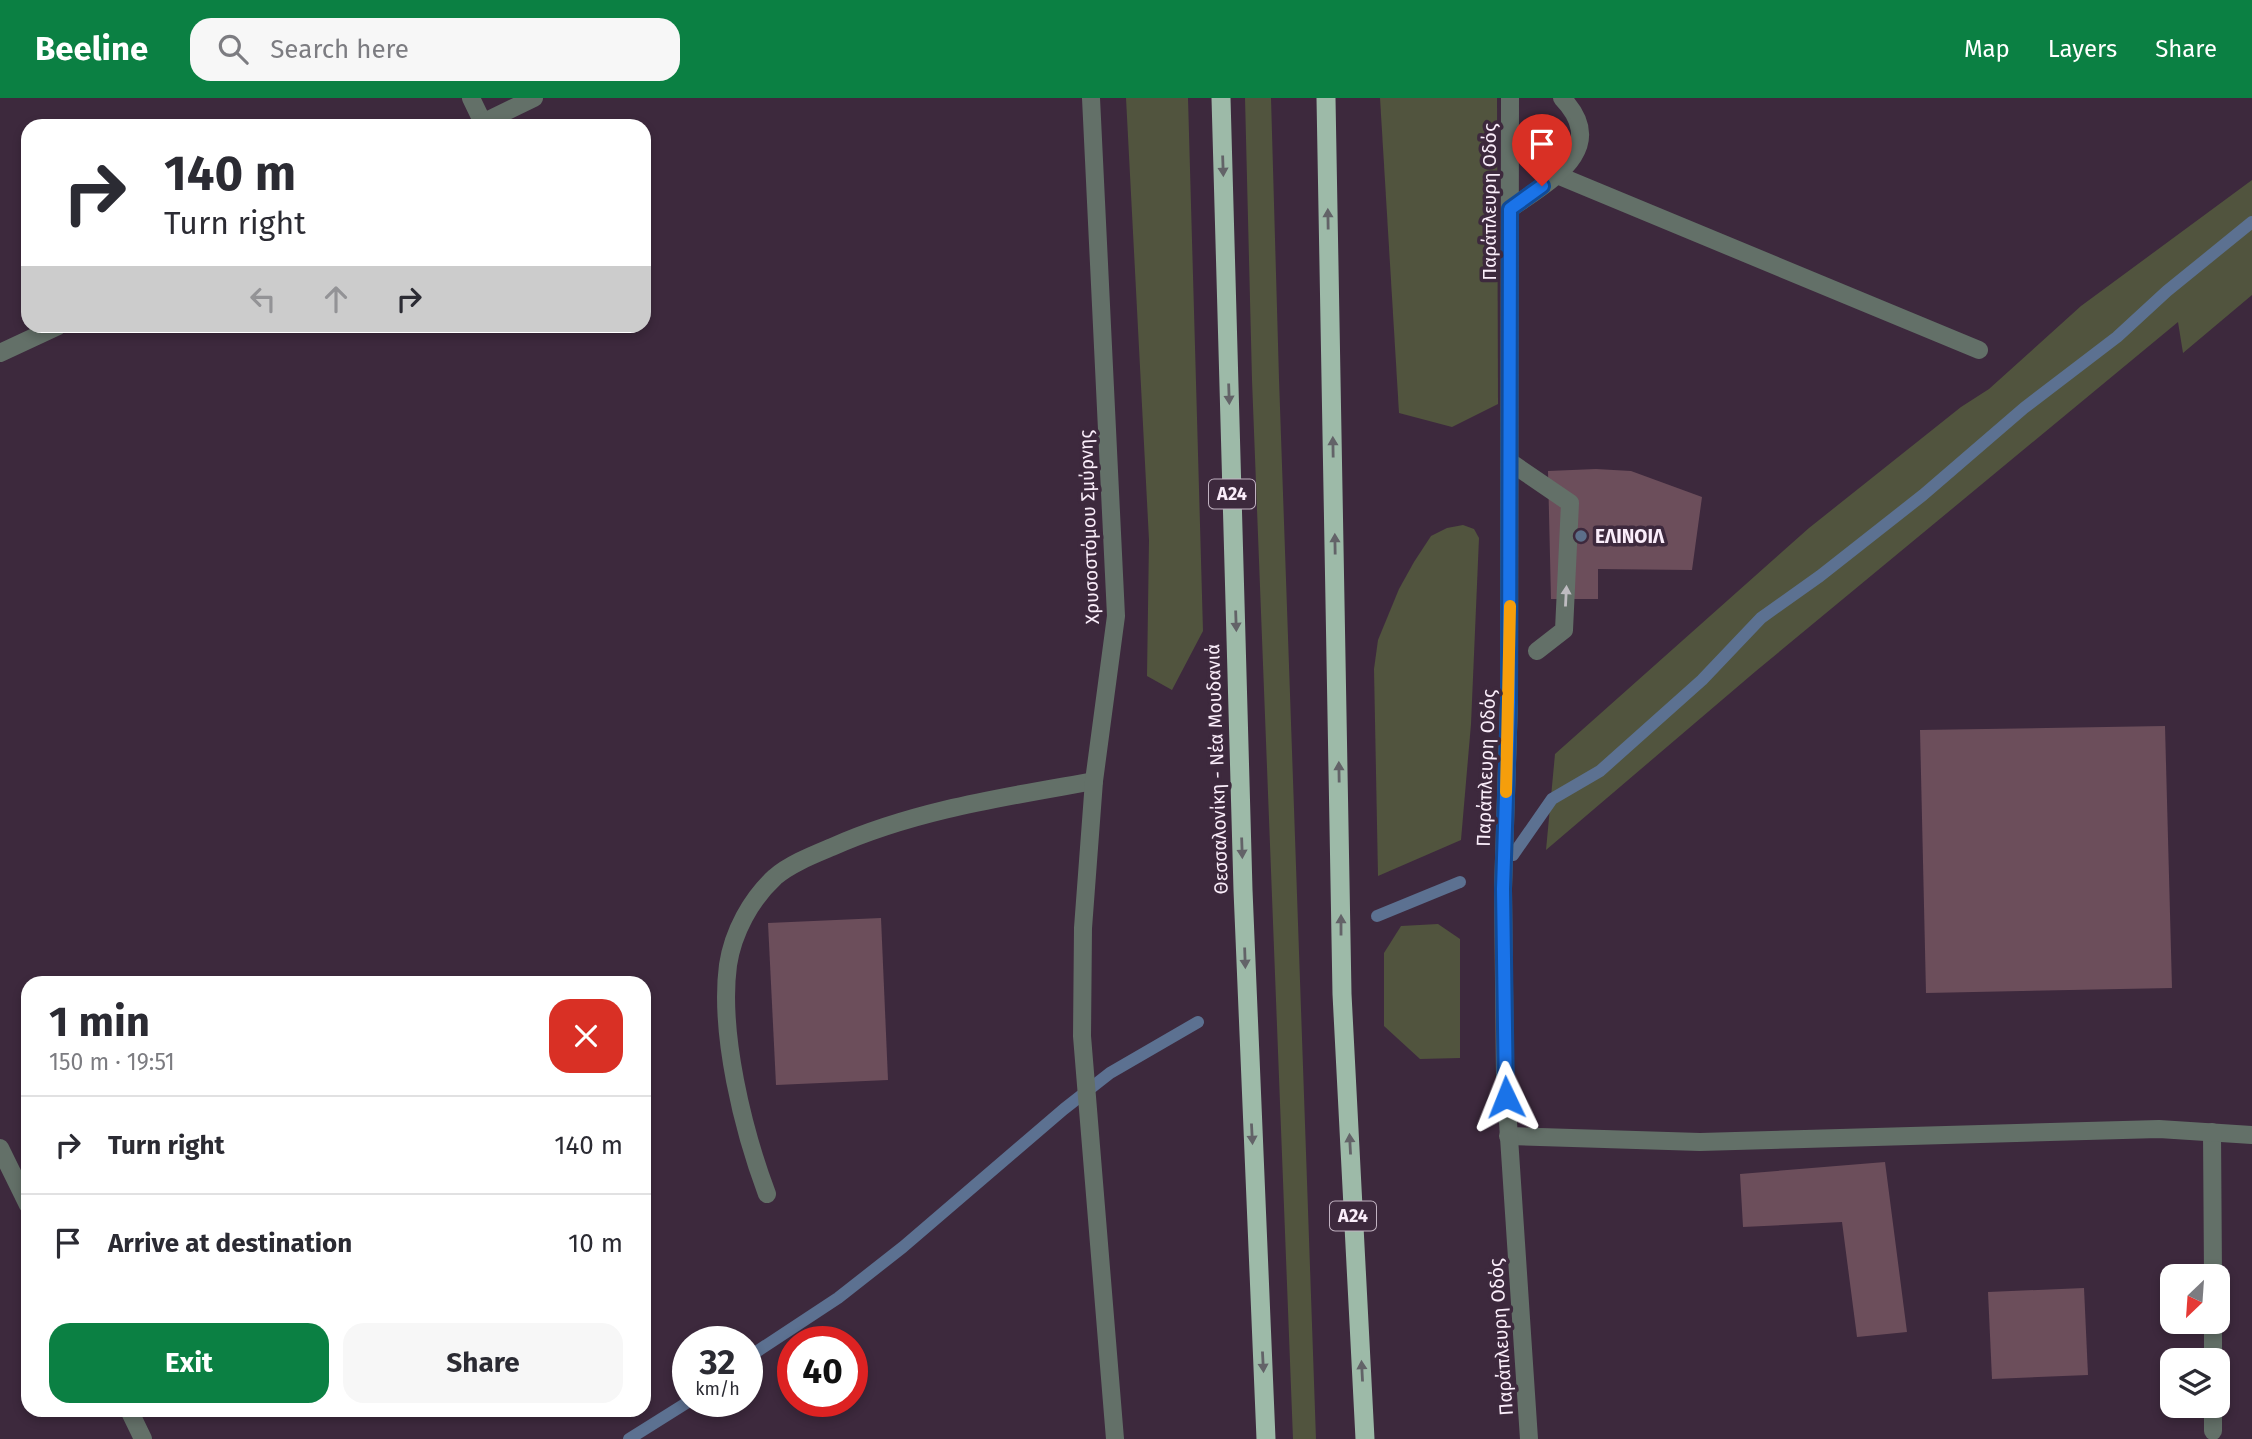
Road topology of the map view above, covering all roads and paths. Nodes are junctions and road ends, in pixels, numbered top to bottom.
1 (471, 98) edge
2 (534, 98) edge
3 (1091, 98) edge
4 (1221, 98) edge
5 (1326, 98) edge
6 (1510, 98) edge
7 (1562, 98) edge
8 (478, 119) edge
9 (490, 119) edge
10 (1557, 175) junction
11 (1510, 209) junction
12 (43, 333) edge
13 (1979, 350) dead end
14 (0, 353) edge
15 (1510, 462) junction
16 (1537, 651) dead end
17 (1094, 782) junction
18 (2212, 1132) junction
19 (2252, 1135) edge
20 (1508, 1136) junction
21 (0, 1148) edge
22 (21, 1191) edge
23 (767, 1194) dead end
24 (2213, 1264) edge
25 (132, 1417) edge
26 (2213, 1418) edge
27 (2213, 1431) dead end
28 (143, 1439) edge
29 (1115, 1439) edge
30 (1266, 1439) edge
31 (1365, 1439) edge
32 (1529, 1439) edge

1 - 8 street
2 - 9 street
3 - 17 street, Χρυσοστόμου Σμύρνης
4 -> 30 highway, Θεσσαλονίκη - Νέα Μουδανιά / Α24
31 -> 5 highway, Α24
6 - 11 street, Παράπλευρη Οδός
7 - 10 street
10 - 11 street
10 - 13 street
11 - 15 street, Παράπλευρη Οδός
12 - 14 street
16 -> 15 street
15 - 20 street, Παράπλευρη Οδός
17 - 23 street
17 - 29 street, Χρυσοστόμου Σμύρνης
18 - 19 street
18 - 20 street
18 - 24 street
20 - 32 street, Παράπλευρη Οδός
21 - 22 street
25 - 28 street
26 - 27 street

